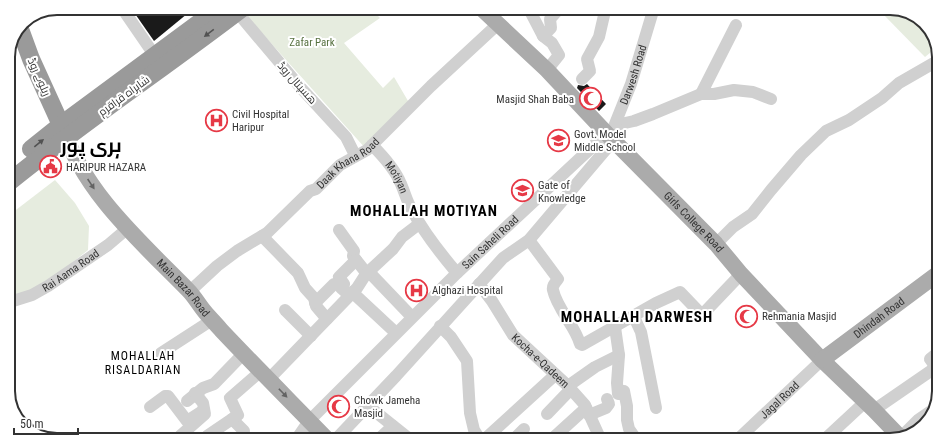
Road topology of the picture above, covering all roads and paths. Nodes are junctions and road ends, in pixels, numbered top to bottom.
1 (127, 15) edge
2 (210, 15) edge
3 (232, 15) edge
4 (243, 15) edge
5 (488, 15) edge
6 (532, 15) edge
7 (554, 15) edge
8 (604, 15) edge
9 (653, 15) edge
10 (498, 24) junction
11 (736, 25) dead end
12 (22, 34) edge
13 (543, 36) junction
14 (155, 56) junction
15 (932, 64) edge
16 (547, 70) junction
17 (582, 79) dead end
18 (701, 94) junction
19 (771, 99) dead end
20 (63, 131) junction
21 (611, 134) junction
22 (372, 145) junction
23 (355, 155) junction
24 (15, 162) edge
25 (15, 176) edge
26 (419, 224) junction
27 (128, 228) junction
28 (339, 230) dead end
29 (262, 236) junction
30 (529, 240) junction
31 (716, 244) junction
32 (356, 260) junction
33 (369, 272) junction
34 (457, 273) junction
35 (741, 274) junction
36 (932, 278) edge
37 (334, 284) dead end
38 (479, 284) junction
39 (190, 292) junction
40 (351, 294) junction
41 (15, 300) edge
42 (315, 302) junction
43 (285, 310) dead end
44 (412, 317) junction
45 (634, 317) junction
46 (327, 319) junction
47 (212, 320) junction
48 (440, 326) junction
49 (615, 326) junction
50 (396, 332) junction
51 (311, 336) junction
52 (161, 353) dead end
53 (244, 353) junction
54 (619, 355) junction
55 (822, 360) junction
56 (932, 369) edge
57 (265, 375) junction
58 (555, 375) junction
59 (569, 388) junction
60 (607, 400) dead end
61 (367, 405) junction
62 (870, 406) junction
63 (150, 407) dead end
64 (656, 408) dead end
65 (204, 410) junction
66 (588, 412) junction
67 (547, 414) dead end
68 (924, 416) edge
69 (232, 419) junction
70 (310, 421) junction
71 (393, 426) junction
72 (908, 429) edge
73 (244, 431) dead end
74 (895, 432) edge
75 (183, 433) edge
76 (211, 433) edge
77 (301, 433) edge
78 (321, 433) edge
79 (342, 433) edge
80 (385, 433) edge
81 (402, 433) edge
82 (476, 433) edge
83 (491, 433) edge
84 (560, 433) edge
85 (598, 433) edge
86 (632, 433) edge
87 (744, 433) edge
88 (833, 433) edge

1 - 14 street
2 - 14 highway, شاہراہ قراقرم
3 -> 20 highway, شاہراہ قراقرم
4 - 23 street, ھسپتال روڈ
5 - 10 main road, Girls College Road
6 - 13 street
7 - 13 street
8 - 17 street
9 - 21 street, Darwesh Road
10 - 16 main road, Girls College Road
10 - 22 street, Daak Khana Road
11 - 18 street
12 - 20 highway, ریلوے روڈ
13 - 16 street
14 - 20 highway, شاہراہ قراقرم
15 - 31 street
16 - 21 main road, Girls College Road
18 - 19 street
18 - 21 street
24 -> 20 highway, شاہراہ قراقرم
20 - 25 highway, شاہراہ قراقرم
20 -> 27 main road, Main Bazar Road
21 - 30 street, Sain Saheli Road
21 - 31 main road, Girls College Road
21 - 34 street, Sain Saheli Road
22 - 23 street, Daak Khana Road
22 - 26 street, Motiyan
23 - 29 street, Daak Khana Road
26 - 33 street
26 - 34 street, Motiyan
27 - 39 main road, Main Bazar Road
27 - 41 street, Rai Aama Road
28 - 32 street
29 - 39 street, Daak Khana Road
29 - 42 street
30 - 38 street, Sain Saheli Road
30 - 49 street
31 - 35 main road, Girls College Road
32 - 33 street
32 - 40 street
33 - 40 street
33 - 44 street
34 - 44 street, Sain Saheli Road
35 - 45 street
35 - 55 main road, Girls College Road
36 - 55 main road, Dhindah Road
37 - 42 street
38 - 48 street, Sain Saheli Road
38 - 58 street, Kocha-e-Qadeem
39 - 47 main road, Main Bazar Road
40 - 46 street
40 - 50 street
42 - 46 street
43 - 51 street
44 - 50 street, Sain Saheli Road
45 - 49 street
45 - 64 street
46 - 51 street
47 - 52 street
47 - 53 main road, Main Bazar Road
48 - 61 street, Sain Saheli Road
48 - 82 street
49 - 54 street
50 - 70 street, Sain Saheli Road
51 - 57 street
53 - 57 main road, Main Bazar Road
53 - 65 street
54 - 59 street
54 - 86 street
55 - 62 main road, Girls College Road
55 - 87 street, Jagal Road
56 - 62 street
57 - 69 street
57 -> 70 main road, Main Bazar Road
58 - 59 street, Kocha-e-Qadeem
58 - 83 street
59 - 66 street, Kocha-e-Qadeem
59 - 67 street
60 - 66 street
61 - 71 street
61 - 79 street, Sain Saheli Road
62 - 74 main road, Girls College Road
62 - 88 street
63 - 65 street
65 - 75 street
66 - 84 street
66 - 85 street, Kocha-e-Qadeem
68 - 72 street
69 - 73 street
69 - 76 street
70 - 77 street, Sain Saheli Road
70 - 78 main road, Main Bazar Road
71 - 80 street
71 - 81 street

